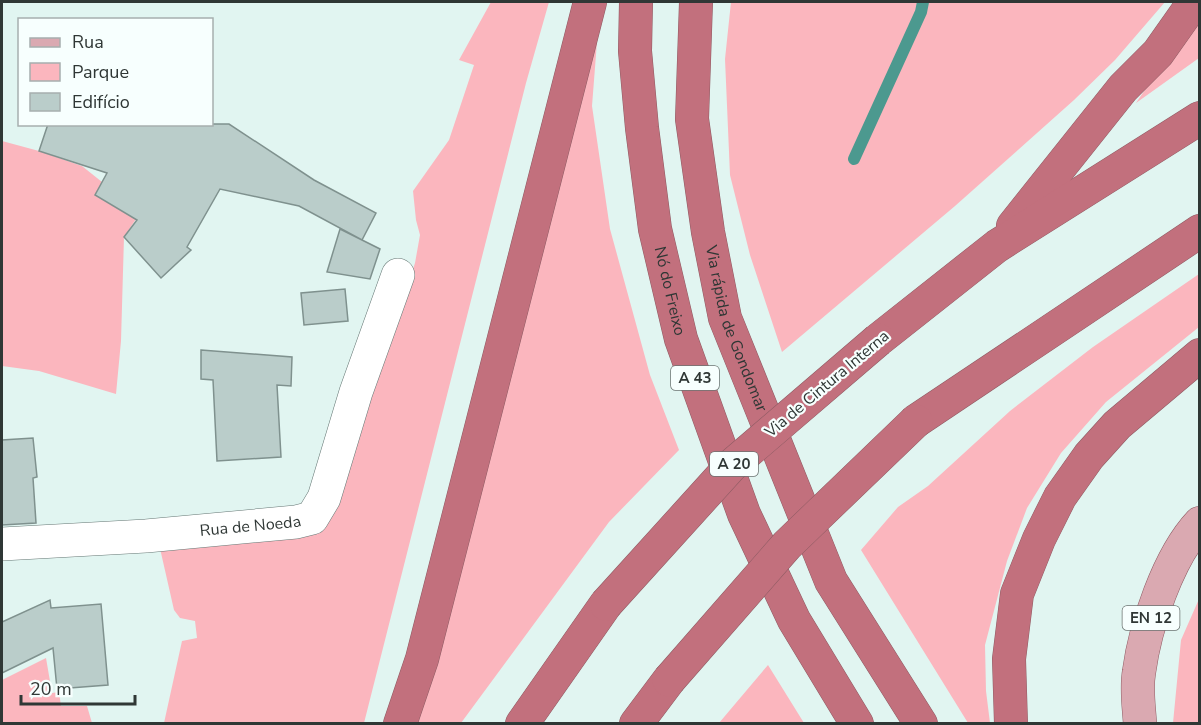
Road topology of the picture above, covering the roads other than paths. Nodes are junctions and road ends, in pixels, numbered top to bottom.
1 (590, 2) edge
2 (636, 2) edge
3 (696, 2) edge
4 (1194, 2) edge
5 (1200, 118) edge
6 (1200, 231) edge
7 (997, 246) junction
8 (398, 275) dead end
9 (1200, 355) edge
10 (1200, 523) edge
11 (2, 544) edge
12 (400, 723) edge
13 (522, 723) edge
14 (636, 723) edge
15 (857, 723) edge
16 (921, 723) edge
17 (1011, 723) edge
18 (1140, 723) edge

1 - 12 highway
2 - 15 highway, Nó do Freixo / A 43
3 - 16 highway, Via rápida de Gondomar / A 43
4 - 7 highway
5 - 7 highway, Via de Cintura Interna / A 20
6 - 14 highway, bridge
7 - 13 highway, Via de Cintura Interna / A 20, bridge
8 - 11 street, Rua de Noeda
9 - 17 highway
10 - 18 main road, EN 12

